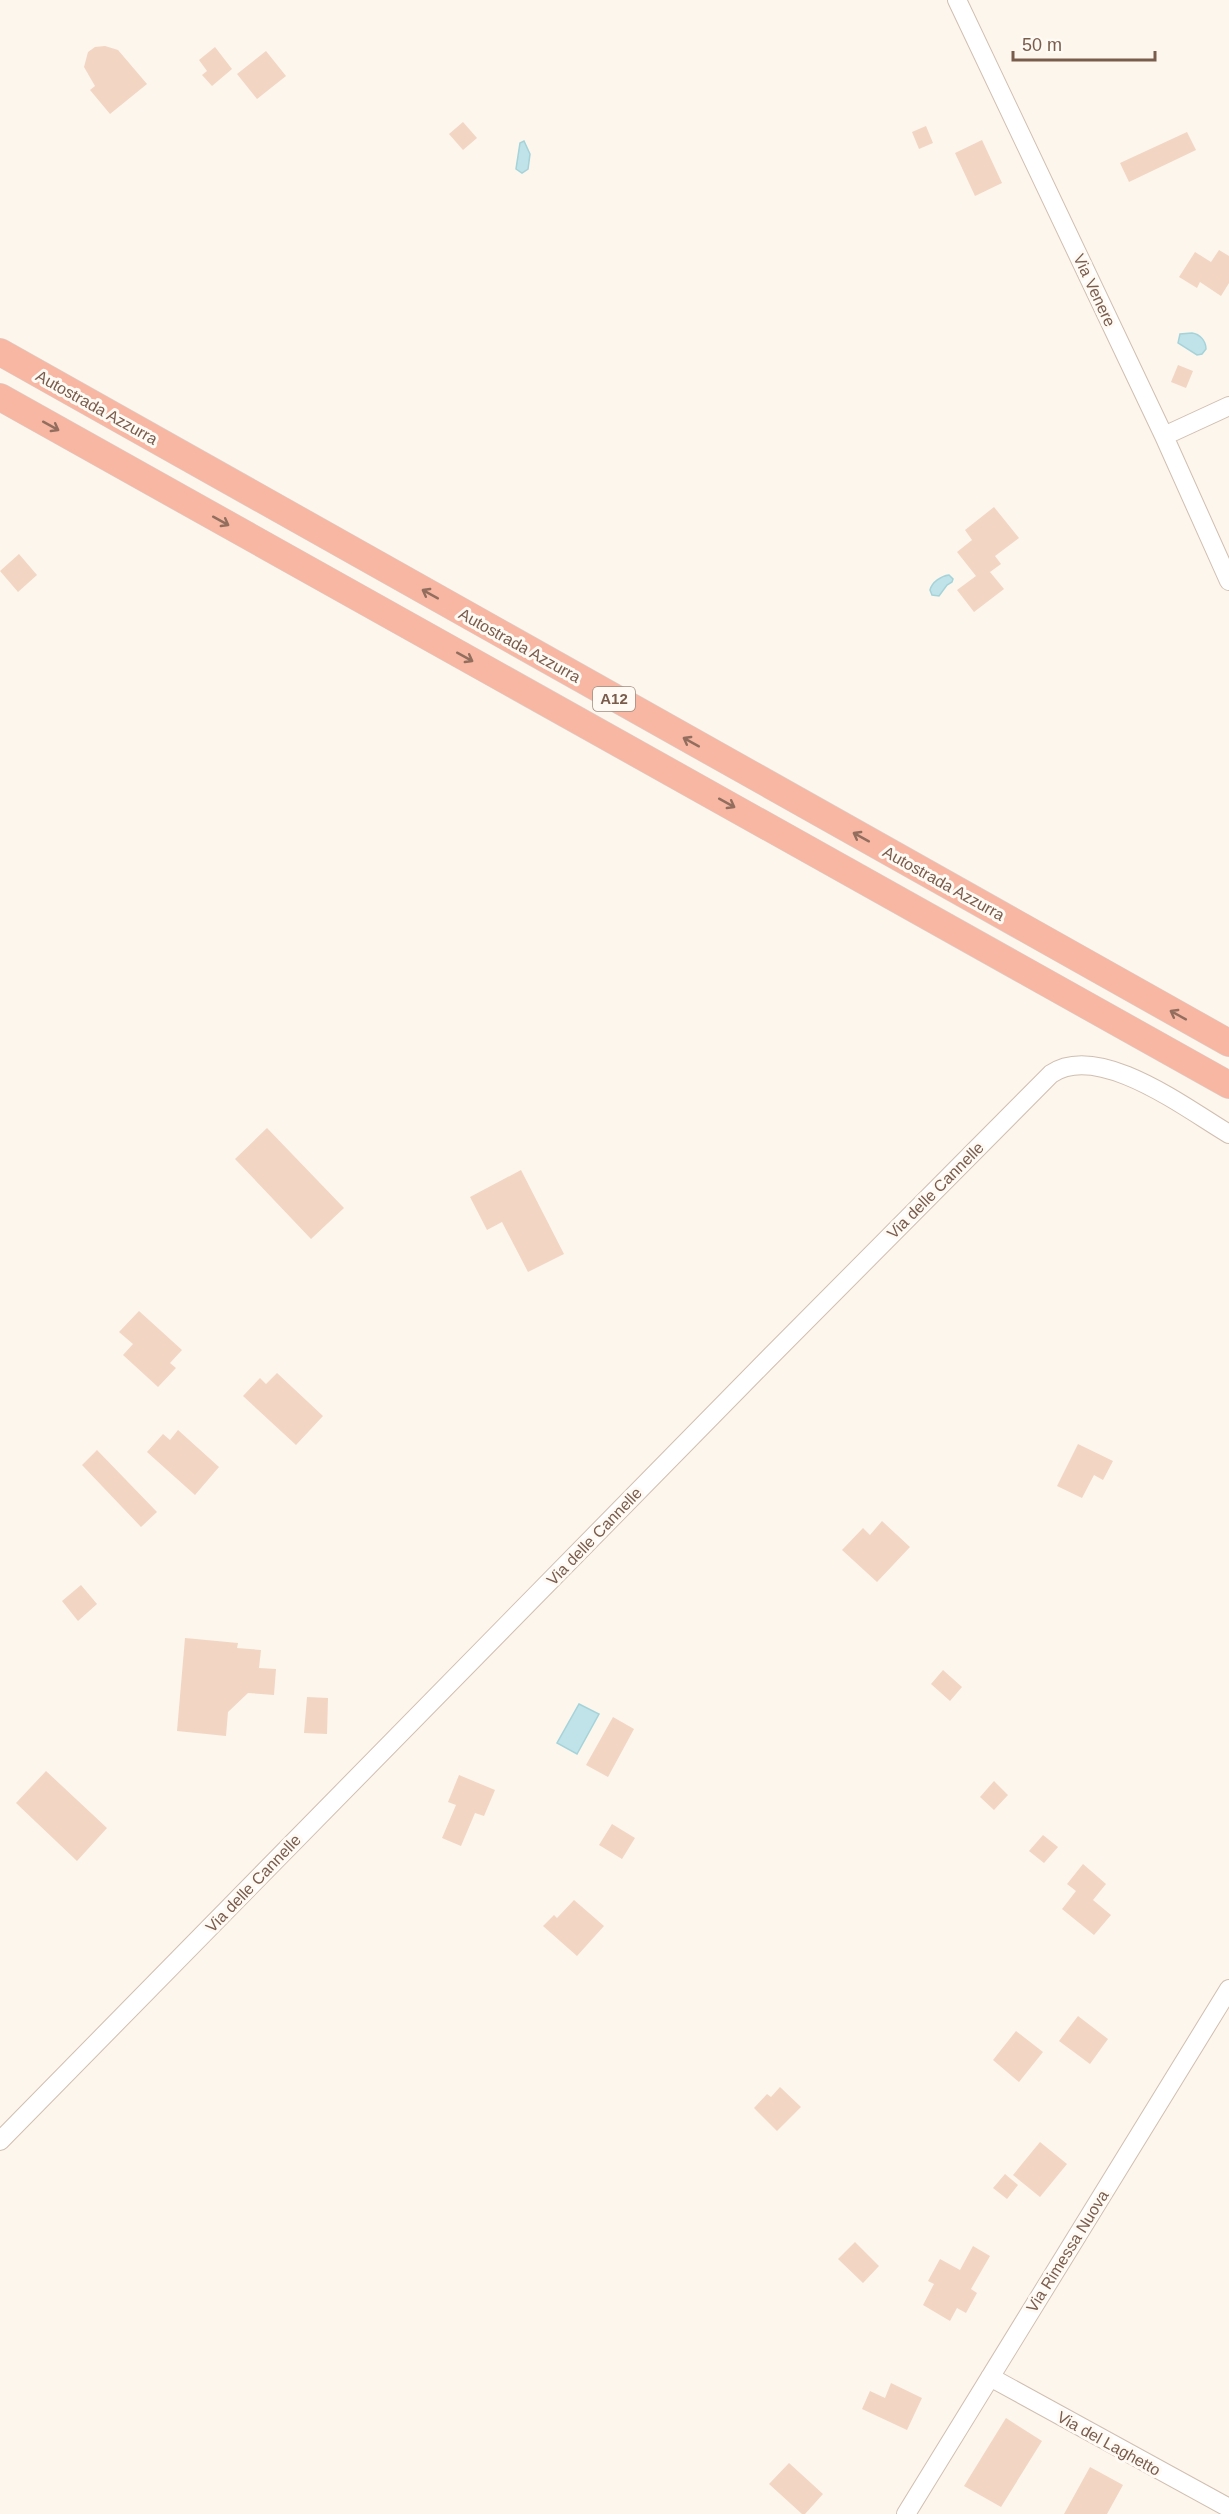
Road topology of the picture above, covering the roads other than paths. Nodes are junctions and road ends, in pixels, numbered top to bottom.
1 (957, 0) edge
2 (0, 352) edge
3 (0, 397) edge
4 (1229, 406) edge
5 (1164, 436) junction
6 (1229, 581) edge
7 (1229, 1043) edge
8 (1229, 1085) edge
9 (1229, 1134) edge
10 (1229, 1989) edge
11 (0, 2141) edge
12 (990, 2377) junction
13 (1229, 2508) edge
14 (906, 2514) edge

1 - 5 street, Via Venere
7 -> 2 highway, Autostrada Azzurra / A12
3 -> 8 highway, A12
4 - 5 street
5 - 6 street, Via Venere
9 - 11 street, Via delle Cannelle
10 - 12 street, Via Rimessa Nuova
12 - 13 street, Via del Laghetto
12 - 14 street, Via Rimessa Nuova

